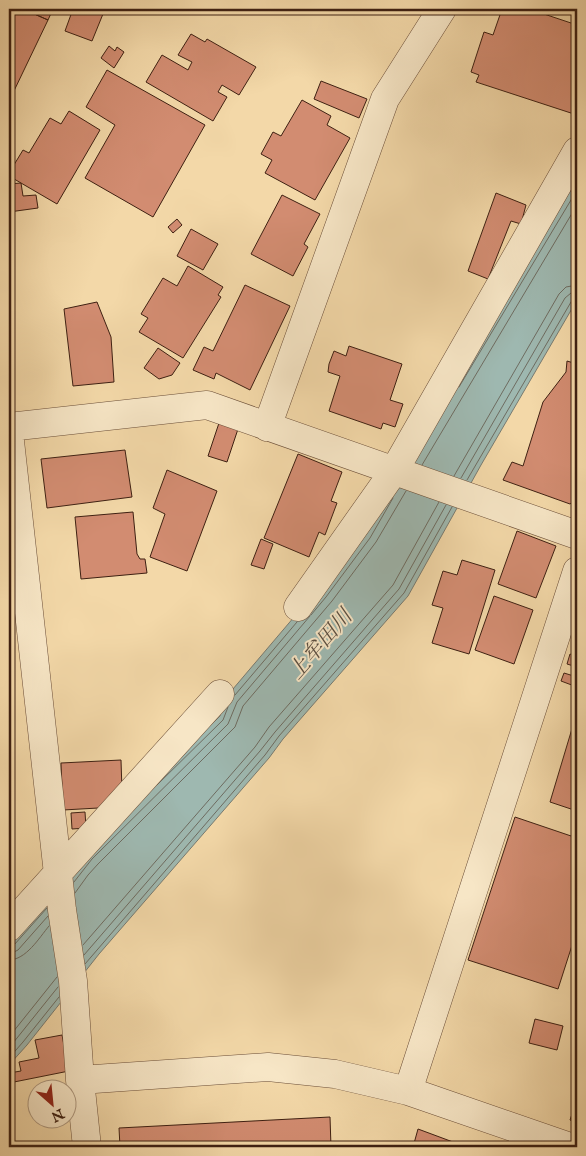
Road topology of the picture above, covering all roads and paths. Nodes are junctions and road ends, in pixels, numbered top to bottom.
1 (442, 9) edge
2 (577, 151) edge
3 (9, 427) edge
4 (268, 427) junction
5 (9, 432) edge
6 (398, 472) junction
7 (577, 535) edge
8 (577, 571) edge
9 (298, 607) dead end
10 (220, 694) dead end
11 (58, 873) junction
12 (9, 927) edge
13 (80, 1080) junction
14 (408, 1091) junction
15 (87, 1147) edge
16 (570, 1147) edge

1 - 4 street
2 - 6 street
3 - 4 street
4 - 6 street
5 - 11 street
6 - 7 street
6 - 9 street
8 - 14 street
10 - 11 street
11 - 12 street
11 - 13 street
13 - 14 street
13 - 15 street
14 - 16 street

